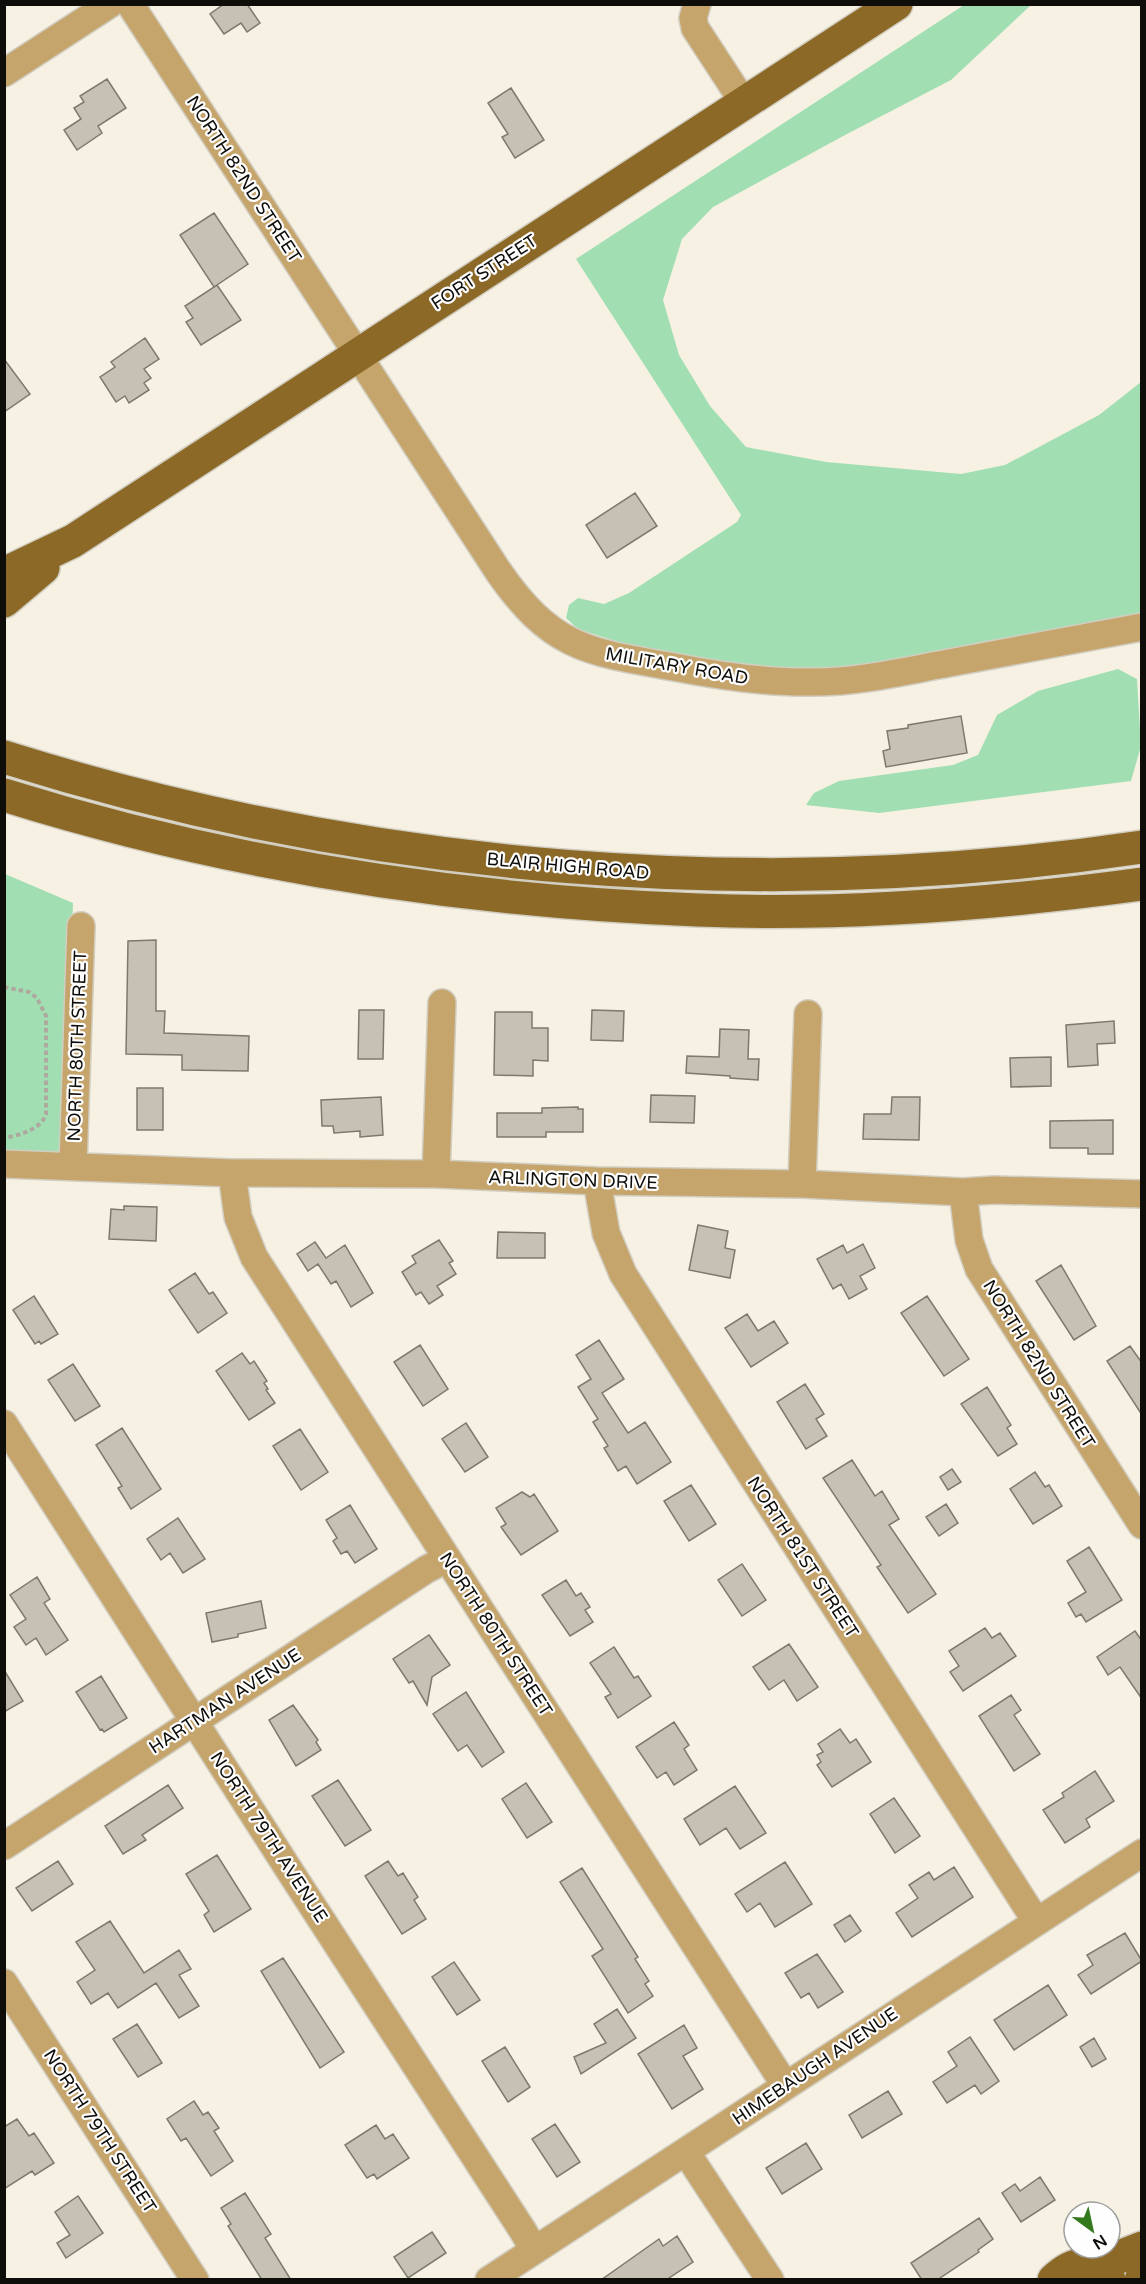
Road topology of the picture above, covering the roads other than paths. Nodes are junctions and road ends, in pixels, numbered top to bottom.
1 (110, 4) edge
2 (130, 4) edge
3 (896, 4) edge
4 (697, 5) edge
5 (861, 14) edge
6 (4, 73) edge
7 (744, 103) junction
8 (356, 355) junction
9 (73, 541) junction
10 (4, 574) edge
11 (4, 601) edge
12 (1142, 627) edge
13 (4, 757) edge
14 (4, 795) edge
15 (1142, 847) edge
16 (1142, 884) edge
17 (81, 926) dead end
18 (442, 1003) dead end
19 (808, 1014) dead end
20 (4, 1164) edge
21 (73, 1166) junction
22 (232, 1173) junction
23 (436, 1174) junction
24 (597, 1181) junction
25 (802, 1184) junction
26 (963, 1192) junction
27 (1142, 1194) edge
28 (4, 1424) edge
29 (1142, 1525) edge
30 (447, 1559) junction
31 (195, 1721) junction
32 (4, 1846) edge
33 (1142, 1853) edge
34 (1036, 1922) junction
35 (4, 1983) edge
36 (785, 2085) junction
37 (686, 2152) junction
38 (1142, 2248) edge
39 (534, 2250) junction
40 (1101, 2272) edge
41 (195, 2280) edge
42 (489, 2280) edge
43 (770, 2280) edge
44 (1054, 2280) edge

1 - 6 street
2 - 8 street, NORTH 82ND STREET
3 - 5 main road, FORT STREET
4 - 7 street
5 - 7 main road, FORT STREET
7 - 8 main road, FORT STREET
8 - 9 main road, FORT STREET
8 - 12 street, MILITARY ROAD
9 - 10 main road, FORT STREET
9 - 11 main road, FORT STREET
13 - 15 main road, BLAIR HIGH ROAD
14 - 16 main road, BLAIR HIGH ROAD
17 - 21 street, NORTH 80TH STREET
18 - 23 street
19 - 25 street
20 - 21 street, ARLINGTON DRIVE
21 - 22 street, ARLINGTON DRIVE
22 - 23 street, ARLINGTON DRIVE
22 - 30 street, NORTH 80TH STREET
23 - 24 street, ARLINGTON DRIVE
24 - 25 street, ARLINGTON DRIVE
24 - 34 street, NORTH 81ST STREET
25 - 26 street, ARLINGTON DRIVE
26 - 27 street, ARLINGTON DRIVE
26 - 29 street, NORTH 82ND STREET
28 - 31 street, NORTH 79TH AVENUE
30 - 31 street, HARTMAN AVENUE
30 - 36 street, NORTH 80TH STREET
31 - 32 street, HARTMAN AVENUE
31 - 39 street, NORTH 79TH AVENUE
33 - 34 street, HIMEBAUGH AVENUE
34 - 36 street, HIMEBAUGH AVENUE
35 - 41 street, NORTH 79TH STREET
36 - 37 street, HIMEBAUGH AVENUE
37 - 39 street, HIMEBAUGH AVENUE
37 - 43 street
38 - 40 main road
39 - 42 street, HIMEBAUGH AVENUE
40 - 44 main road

